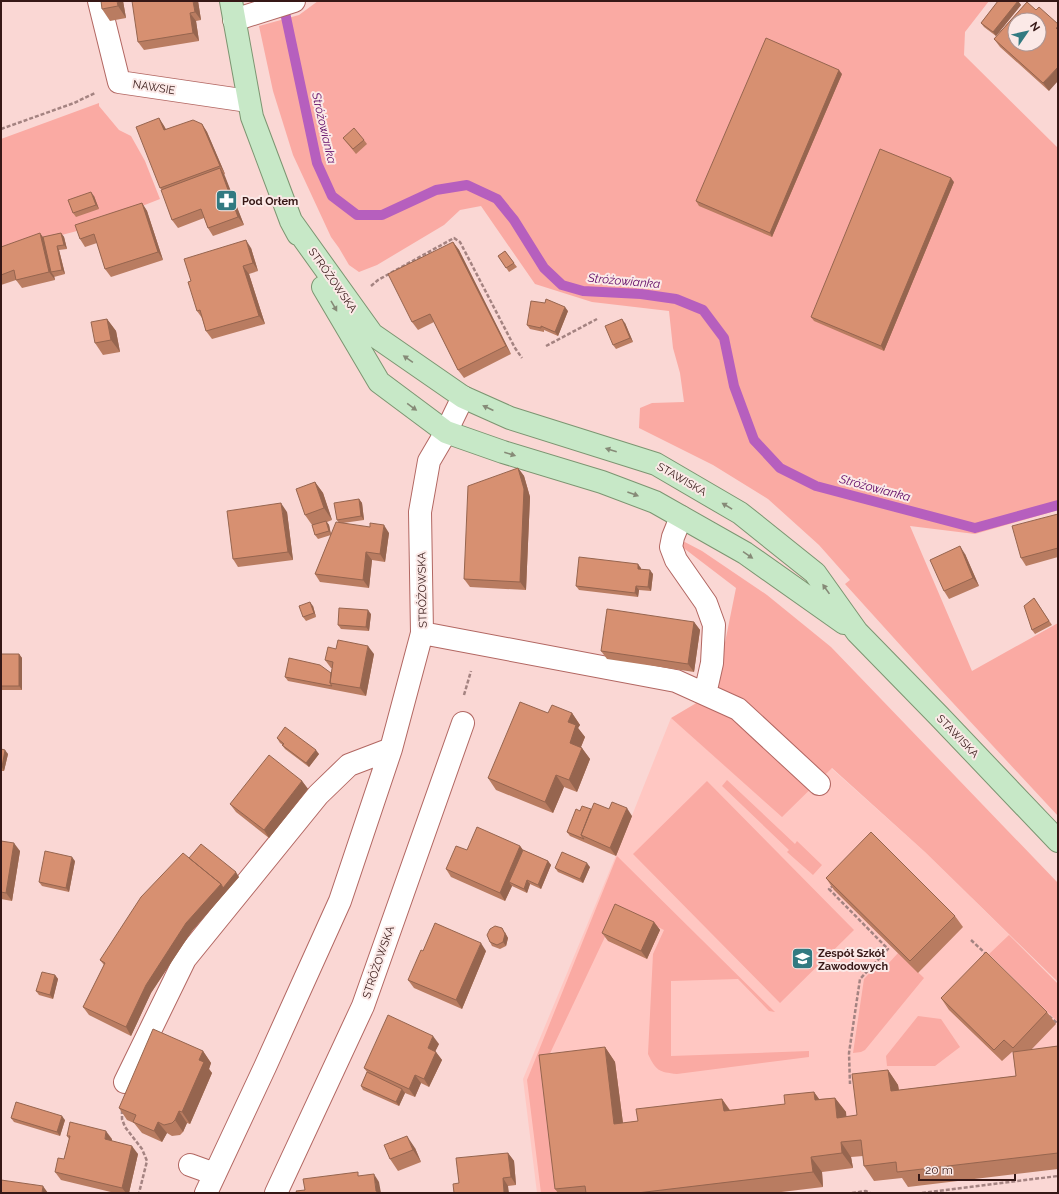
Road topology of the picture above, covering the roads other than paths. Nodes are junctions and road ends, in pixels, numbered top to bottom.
1 (99, 1) edge
2 (294, 1) edge
3 (233, 10) edge
4 (248, 101) junction
5 (291, 221) junction
6 (463, 397) junction
7 (446, 432) junction
8 (682, 517) junction
9 (422, 632) junction
10 (857, 632) junction
11 (705, 694) junction
12 (463, 723) dead end
13 (392, 749) junction
14 (819, 784) dead end
15 (1058, 841) edge
16 (125, 1082) dead end
17 (190, 1165) dead end
18 (210, 1184) edge
19 (276, 1193) edge

1 - 4 street, NAWSIE
2 - 3 street
3 - 4 main road, STRÓŻOWSKA
4 - 5 main road, STRÓŻOWSKA
6 -> 5 main road, STRÓŻOWSKA
5 -> 7 main road, STRÓŻOWSKA
6 - 7 street, STRÓŻOWSKA
10 -> 6 main road, STAWISKA
7 -> 8 main road, STAWISKA
7 - 9 street, STRÓŻOWSKA
8 -> 10 main road, STAWISKA
8 - 11 street
9 - 11 street
9 - 13 street, STRÓŻOWSKA
10 - 15 main road, STAWISKA
11 - 14 street
12 - 19 street, STRÓŻOWSKA
13 - 16 street
13 - 18 street, STRÓŻOWSKA
17 - 18 street

